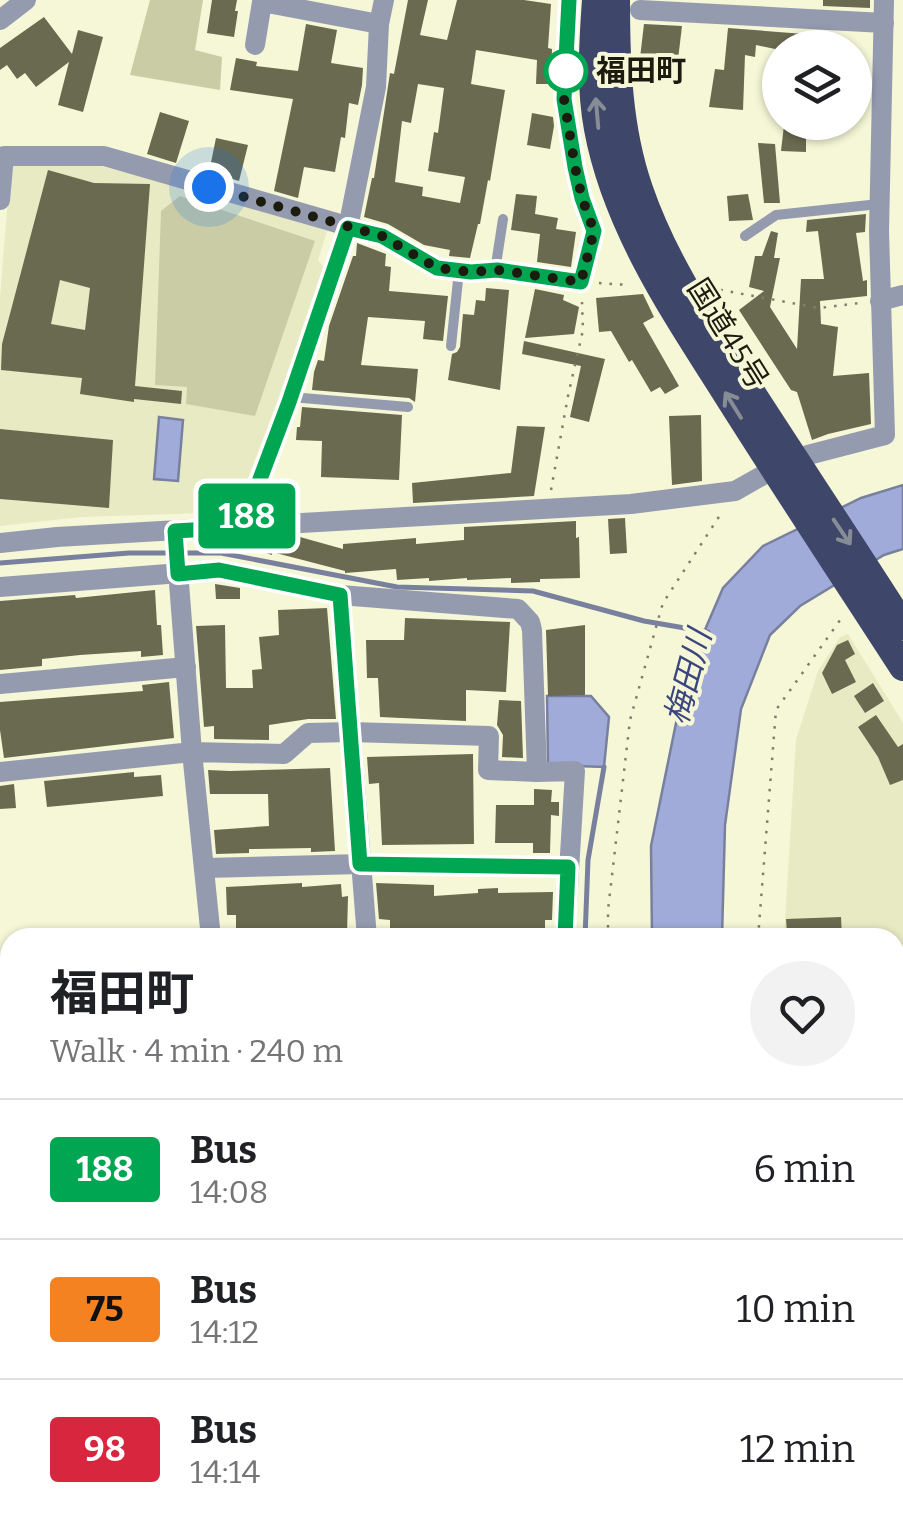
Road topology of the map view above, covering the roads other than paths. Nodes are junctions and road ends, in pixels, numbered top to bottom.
1 (26, 0) edge
2 (384, 0) edge
3 (569, 0) edge
4 (596, 0) edge
5 (884, 0) edge
6 (628, 5) edge
7 (0, 20) edge
8 (380, 24) junction
9 (890, 28) edge
10 (255, 45) dead end
11 (1, 152) edge
12 (0, 200) edge
13 (879, 204) junction
14 (503, 219) dead end
15 (348, 228) junction
16 (745, 236) dead end
17 (494, 270) junction
18 (459, 271) junction
19 (903, 294) edge
20 (880, 301) junction
21 (451, 346) dead end
22 (290, 397) junction
23 (408, 407) dead end
24 (790, 474) junction
25 (242, 527) junction
26 (175, 536) junction
27 (0, 542) edge
28 (177, 569) junction
29 (0, 587) edge
30 (340, 595) junction
31 (860, 598) junction
32 (903, 626) edge
33 (903, 667) edge
34 (186, 668) junction
35 (0, 684) edge
36 (350, 732) junction
37 (192, 752) junction
38 (0, 772) edge
39 (537, 772) junction
40 (360, 864) junction
41 (568, 867) junction
42 (204, 868) junction
43 (210, 928) edge
44 (366, 928) edge
45 (565, 928) edge

1 - 7 street
2 - 8 street
3 - 17 street
24 -> 4 highway, 国道45号
5 - 9 street
6 - 9 street
6 - 24 highway, 国道45号
8 - 10 street
8 - 15 street
9 - 13 street
11 - 12 street
11 - 15 street
13 - 16 lane
13 - 20 street
14 - 17 lane
15 - 18 street
15 - 22 street
17 - 18 street
18 - 21 lane
19 - 20 street
20 - 24 street
22 - 23 lane
22 - 25 street
24 - 25 street
24 - 31 highway, 国道45号
25 - 26 street
26 - 27 street
26 - 28 street
28 - 29 street
28 - 30 street
28 - 34 street
30 - 36 street
30 - 39 street
31 - 32 highway, 国道45号
31 - 33 highway, 国道45号
34 - 35 street
34 - 37 street
36 - 37 street
36 - 39 street
36 - 40 street
37 - 38 street
37 - 42 street
39 - 41 street
40 - 41 street
40 - 42 street
40 - 44 street
41 - 45 street
42 - 43 street

